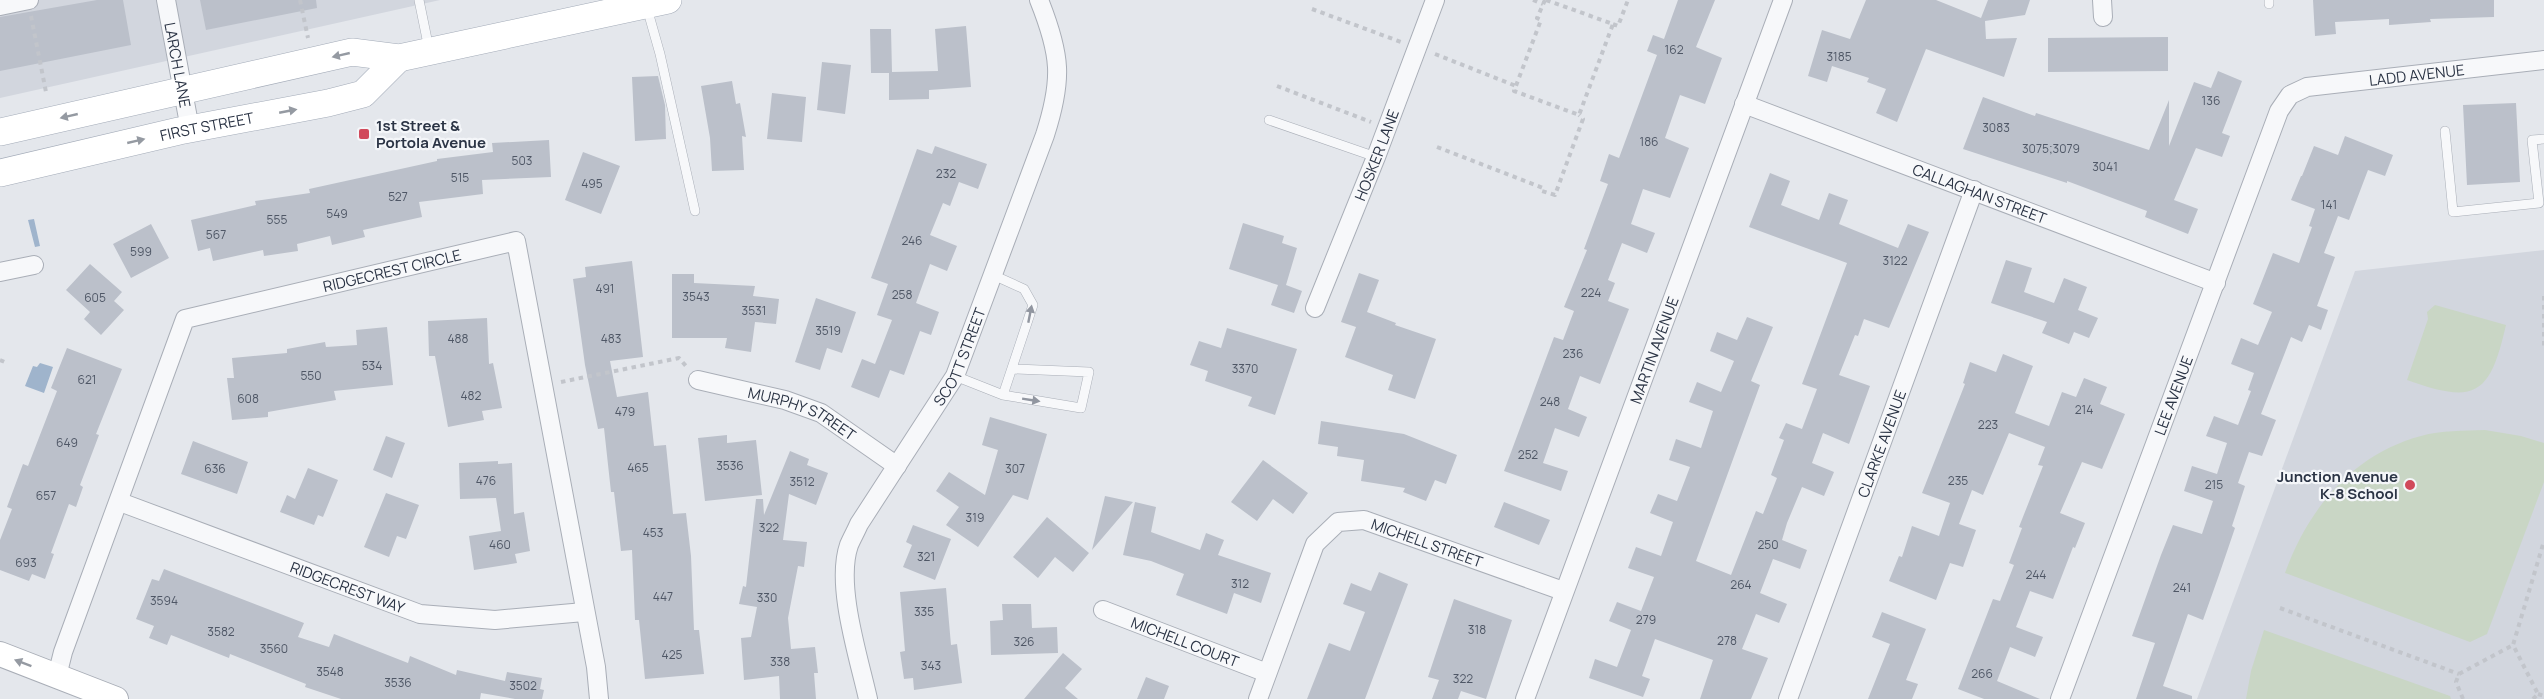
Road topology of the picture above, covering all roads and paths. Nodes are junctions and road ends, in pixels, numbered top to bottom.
1 (28, 0) edge
2 (165, 0) edge
3 (300, 0) edge
4 (419, 0) edge
5 (1039, 0) edge
6 (1435, 0) edge
7 (1533, 0) edge
8 (1628, 0) edge
9 (1783, 0) edge
10 (1545, 1) edge
11 (653, 2) edge
12 (0, 6) edge
13 (603, 9) edge
14 (1312, 9) dead end
15 (1613, 24) junction
16 (308, 38) dead end
17 (1402, 43) dead end
18 (430, 51) junction
19 (1431, 53) dead end
20 (399, 58) junction
21 (2544, 60) edge
22 (1277, 86) dead end
23 (1516, 86) junction
24 (46, 92) dead end
25 (182, 92) junction
26 (2290, 95) joint
27 (1744, 104) junction
28 (1579, 115) junction
29 (1269, 120) dead end
30 (1372, 122) dead end
31 (190, 129) junction
32 (2445, 130) dead end
33 (0, 132) edge
34 (2544, 139) edge
35 (1437, 147) dead end
36 (1376, 157) junction
37 (0, 173) edge
38 (1974, 190) junction
39 (695, 211) dead end
40 (34, 265) dead end
41 (0, 272) edge
42 (993, 275) junction
43 (2216, 283) junction
44 (2544, 296) edge
45 (1315, 308) dead end
46 (2544, 348) edge
47 (0, 360) edge
48 (7, 363) dead end
49 (1013, 369) junction
50 (955, 376) junction
51 (698, 380) joint
52 (542, 384) junction
53 (1003, 395) junction
54 (897, 466) junction
55 (120, 501) junction
56 (2544, 541) edge
57 (1563, 591) junction
58 (2280, 608) dead end
59 (1103, 610) dead end
60 (584, 612) junction
61 (2513, 645) junction
62 (0, 654) edge
63 (1267, 673) junction
64 (2459, 674) junction
65 (57, 676) junction
66 (2538, 694) junction
67 (2544, 696) edge
68 (116, 699) edge
69 (599, 699) edge
70 (868, 699) edge
71 (1258, 699) edge
72 (1525, 699) edge
73 (1788, 699) edge
74 (2060, 699) edge
75 (2463, 699) edge
76 (2533, 699) edge

1 - 12 street
1 - 24 path
2 - 25 street, LARCH LANE
3 - 16 path
4 - 18 lane
5 - 42 street, SCOTT STREET
6 - 36 street, HOSKER LANE
7 - 10 path
8 - 15 path
9 - 27 street, MARTIN AVENUE
10 - 15 path
10 - 23 path
11 - 13 main road
11 - 39 lane
13 - 18 main road
14 - 17 path
15 - 28 path
18 - 20 main road
19 - 23 path
20 -> 25 main road
31 -> 20 main road, FIRST STREET
21 - 26 street, LADD AVENUE
22 - 30 path
23 - 28 path
25 - 31 street, LARCH LANE
25 -> 33 main road
26 - 43 street, LEE AVENUE
27 - 38 street, CALLAGHAN STREET
27 - 57 street, MARTIN AVENUE
28 - 35 path
29 - 36 lane
37 -> 31 main road, FIRST STREET
32 - 34 lane
36 - 45 street, HOSKER LANE
38 - 43 street, CALLAGHAN STREET
38 - 73 street, CLARKE AVENUE
40 - 41 street
49 -> 42 lane
42 - 50 street, SCOTT STREET
43 - 74 street, LEE AVENUE
44 - 46 path
47 - 48 path
49 - 53 lane
53 -> 49 lane
50 - 53 lane
50 - 54 street, SCOTT STREET
51 - 52 path
51 - 54 street, MURPHY STREET
52 - 55 street, RIDGECREST CIRCLE
52 - 60 street, RIDGECREST CIRCLE
54 - 70 street, SCOTT STREET
55 - 60 street, RIDGECREST WAY
55 - 65 street, RIDGECREST CIRCLE
56 - 61 path
57 - 63 street, MICHELL STREET
57 - 72 street, MARTIN AVENUE
58 - 64 path
59 - 63 street, MICHELL COURT
60 - 69 street, RIDGECREST CIRCLE
61 - 64 path
61 - 66 path
65 -> 62 main road
63 - 71 street, MICHELL STREET
64 - 75 path
65 - 68 main road
66 - 67 path
66 - 76 path

